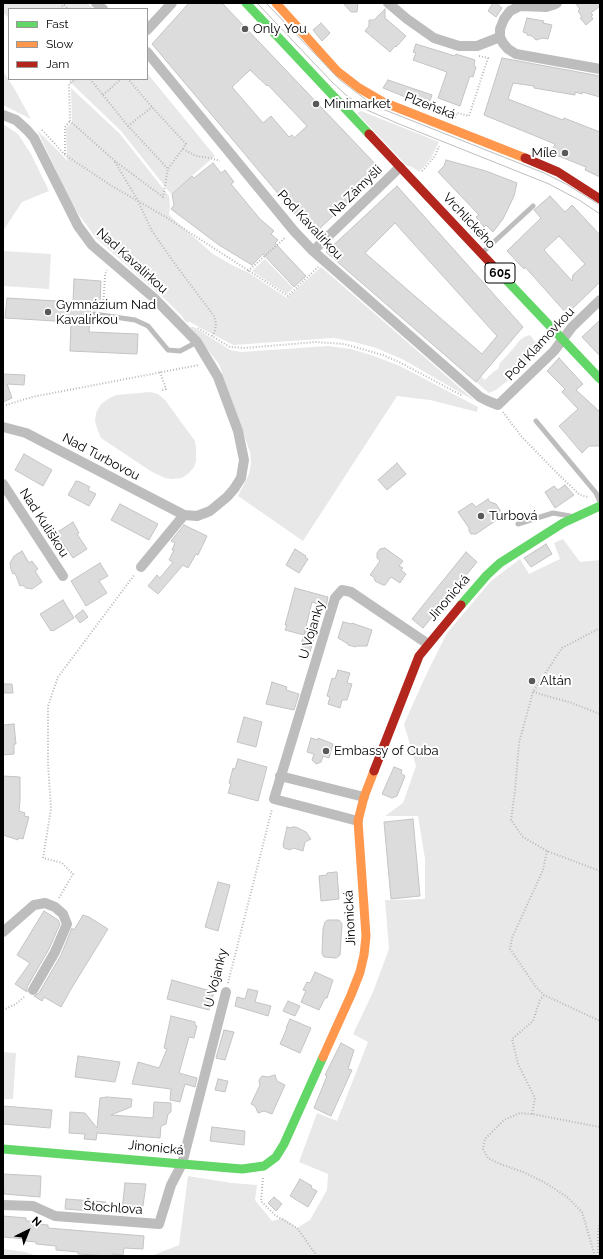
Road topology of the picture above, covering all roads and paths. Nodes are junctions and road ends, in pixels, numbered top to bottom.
1 (172, 3) edge
2 (246, 3) edge
3 (276, 3) edge
4 (388, 3) edge
5 (557, 3) edge
6 (148, 29) edge
7 (500, 37) junction
8 (476, 46) junction
9 (148, 53) edge
10 (600, 69) edge
11 (75, 80) edge
12 (91, 80) edge
13 (120, 80) edge
14 (129, 80) edge
15 (103, 95) junction
16 (152, 107) junction
17 (3, 114) edge
18 (454, 119) dead end
19 (70, 121) junction
20 (128, 126) junction
21 (27, 130) junction
22 (438, 146) dead end
23 (183, 149) junction
24 (65, 155) junction
25 (115, 161) junction
26 (220, 161) dead end
27 (400, 167) junction
28 (168, 169) junction
29 (420, 173) dead end
30 (600, 199) edge
31 (138, 201) junction
32 (533, 206) dead end
33 (294, 231) junction
34 (313, 251) junction
35 (482, 254) junction
36 (324, 262) junction
37 (248, 271) junction
38 (105, 276) dead end
39 (600, 300) edge
40 (94, 314) dead end
41 (103, 314) junction
42 (184, 327) junction
43 (212, 336) junction
44 (562, 340) junction
45 (197, 342) junction
46 (201, 364) dead end
47 (160, 372) junction
48 (600, 379) edge
49 (162, 390) dead end
50 (465, 398) dead end
51 (498, 405) junction
52 (3, 406) edge
53 (536, 421) dead end
54 (3, 427) edge
55 (3, 484) edge
56 (588, 497) dead end
57 (600, 502) edge
58 (600, 506) edge
59 (184, 515) junction
60 (575, 516) junction
61 (518, 524) dead end
62 (141, 567) joint
63 (63, 576) dead end
64 (600, 628) edge
65 (428, 644) junction
66 (533, 692) junction
67 (600, 714) edge
68 (280, 776) junction
69 (364, 797) junction
70 (274, 799) junction
71 (358, 821) junction
72 (547, 851) junction
73 (600, 871) edge
74 (55, 907) junction
75 (3, 932) edge
76 (33, 990) joint
77 (226, 992) joint
78 (544, 995) junction
79 (3, 1010) edge
80 (600, 1021) edge
81 (532, 1114) junction
82 (600, 1127) edge
83 (3, 1149) edge
84 (182, 1164) junction
85 (264, 1166) junction
86 (3, 1205) edge
87 (600, 1221) edge
88 (317, 1256) edge
89 (595, 1256) edge
90 (598, 1256) edge

1 - 6 street
2 - 27 street, Vrchlického / 605
3 - 30 street, Plzeňská
4 - 8 street
5 - 7 street
7 - 8 street
7 - 10 street
8 - 18 path
9 - 33 street, Pod Kavalírkou
11 - 19 path
12 - 15 path
13 - 15 path
14 - 16 path
15 - 20 path
16 - 20 path
16 - 23 path
17 - 21 street, Nad Kavalírkou
19 - 24 path
19 - 25 path
20 - 28 path
21 - 24 path
21 - 42 street, Nad Kavalírkou
22 - 29 path
23 - 26 path
23 - 28 path
24 - 31 path
25 - 28 path
25 - 31 path
27 - 34 street, Na Zámyšli
27 - 35 street, Vrchlického / 605
31 - 37 path
31 - 43 path
32 - 35 lane
33 - 34 street, Pod Kavalírkou
33 - 37 path
34 - 36 street, Pod Kavalírkou
35 - 44 street, Vrchlického / 605
36 - 37 path
36 - 51 street, Pod Kavalírkou
38 - 41 path
39 - 44 street, Pod Klamovkou
40 - 41 lane
41 - 45 lane
42 - 43 path
42 - 45 street, Nad Kavalírkou
43 - 50 path
44 - 48 street, Vrchlického / 605
44 - 51 street, Pod Klamovkou
45 - 59 street, Nad Kavalírkou
46 - 47 path
47 - 49 path
47 - 52 path
51 - 56 path
53 - 57 lane
54 - 59 street, Nad Turbovou
55 - 63 street, Nad Kuliškou
58 - 60 street, Jinonická
59 - 62 street
60 - 61 lane
60 - 65 street, Jinonická
62 - 74 path
64 - 66 path
65 - 68 street, U Vojanky
65 - 69 street, Jinonická
66 - 67 path
66 - 72 path
68 - 69 street
68 - 70 street, U Vojanky
69 - 71 street, Jinonická
70 - 71 street
70 - 77 path, U Vojanky
71 - 85 street, Jinonická
72 - 73 path
72 - 78 path
74 - 75 street
74 - 76 street
76 - 79 path
77 - 84 street, U Vojanky
78 - 80 path
78 - 81 path
81 - 82 path
81 - 89 path
83 - 84 street, Jinonická
84 - 85 street, Jinonická
84 - 86 street, Štochlova
85 - 88 path
87 - 90 path

